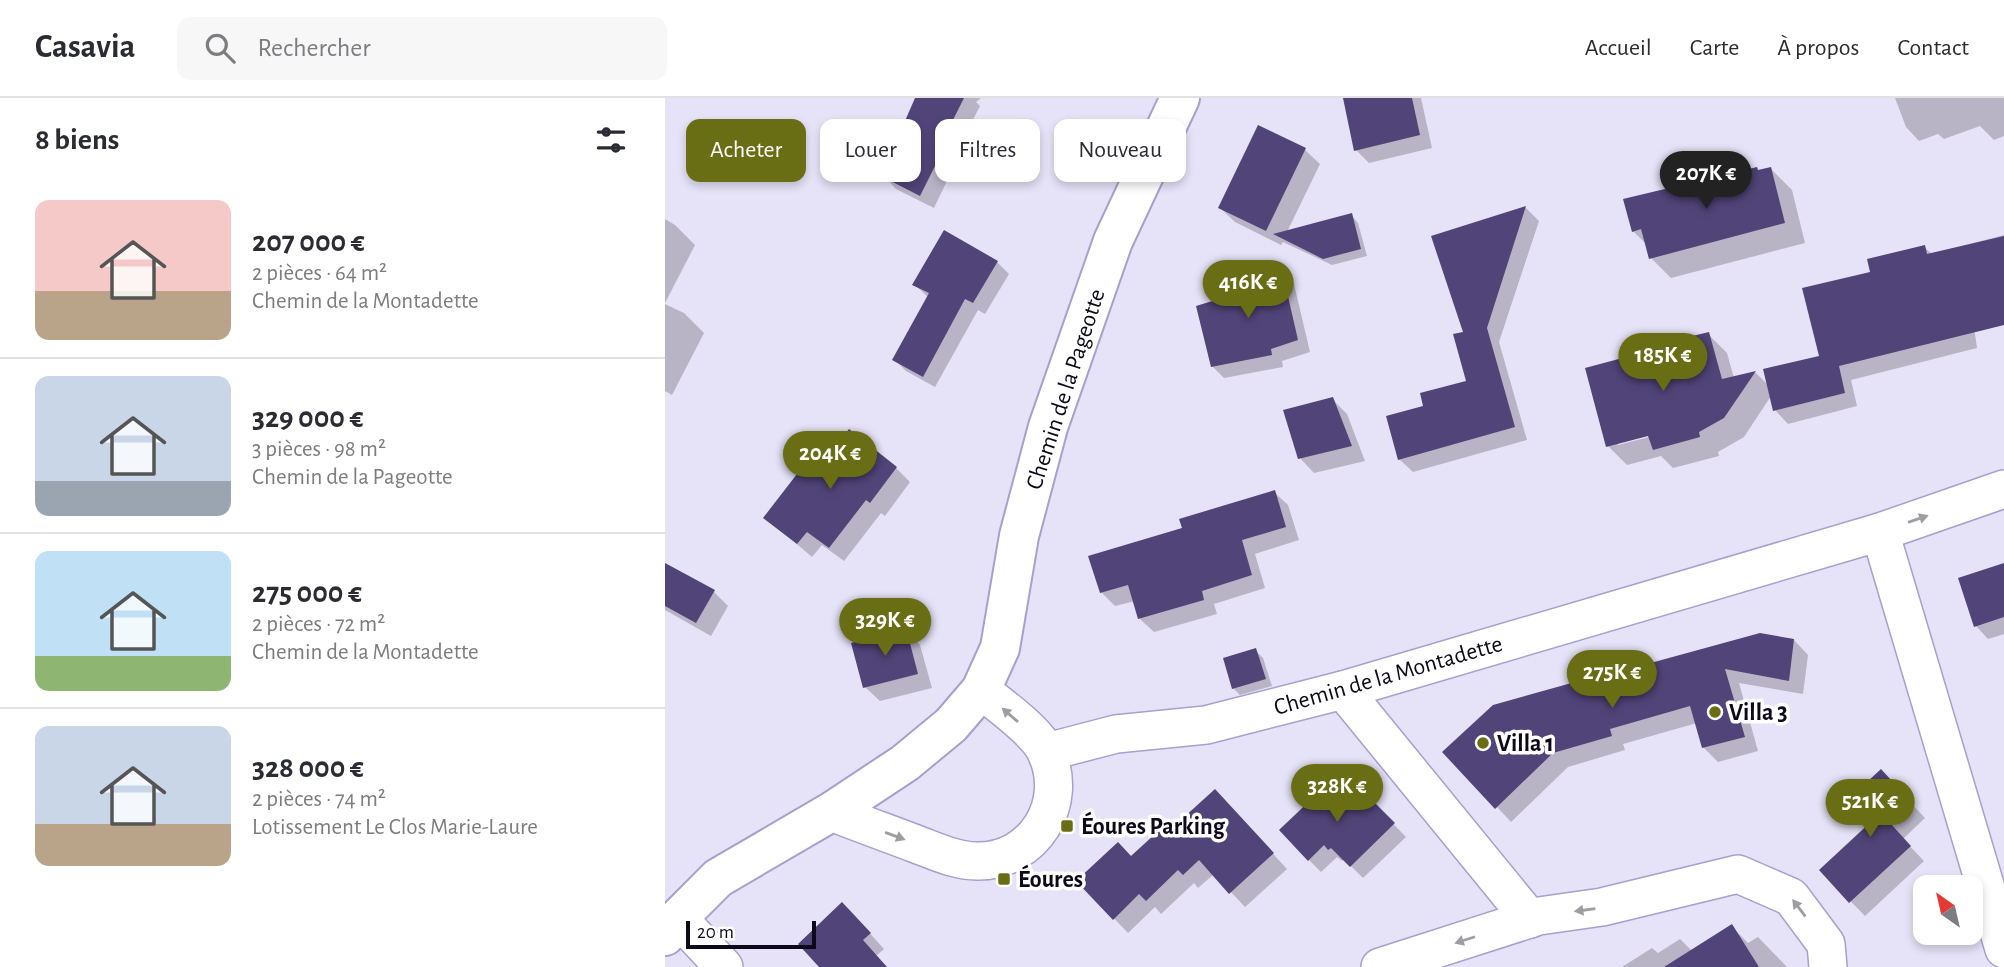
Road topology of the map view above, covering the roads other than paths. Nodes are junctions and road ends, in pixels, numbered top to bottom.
1 (1180, 98) edge
2 (2004, 489) edge
3 (1880, 532) junction
4 (981, 690) junction
5 (1343, 690) junction
6 (1047, 752) junction
7 (831, 813) junction
8 (669, 917) edge
9 (1530, 919) junction
10 (2004, 949) edge
11 (724, 967) edge
12 (1380, 967) edge
13 (1828, 967) edge

1 - 4 street, Chemin de la Pageotte
3 -> 2 street, Chemin de la Montadette
3 - 5 street, Chemin de la Montadette
3 - 10 street
6 -> 4 street
4 - 7 street, Chemin de la Pageotte
5 - 6 street, Chemin de la Montadette
5 - 9 street
7 -> 6 street
7 - 8 street, Chemin de la Pageotte
8 - 11 street
9 -> 12 street
13 -> 9 street

